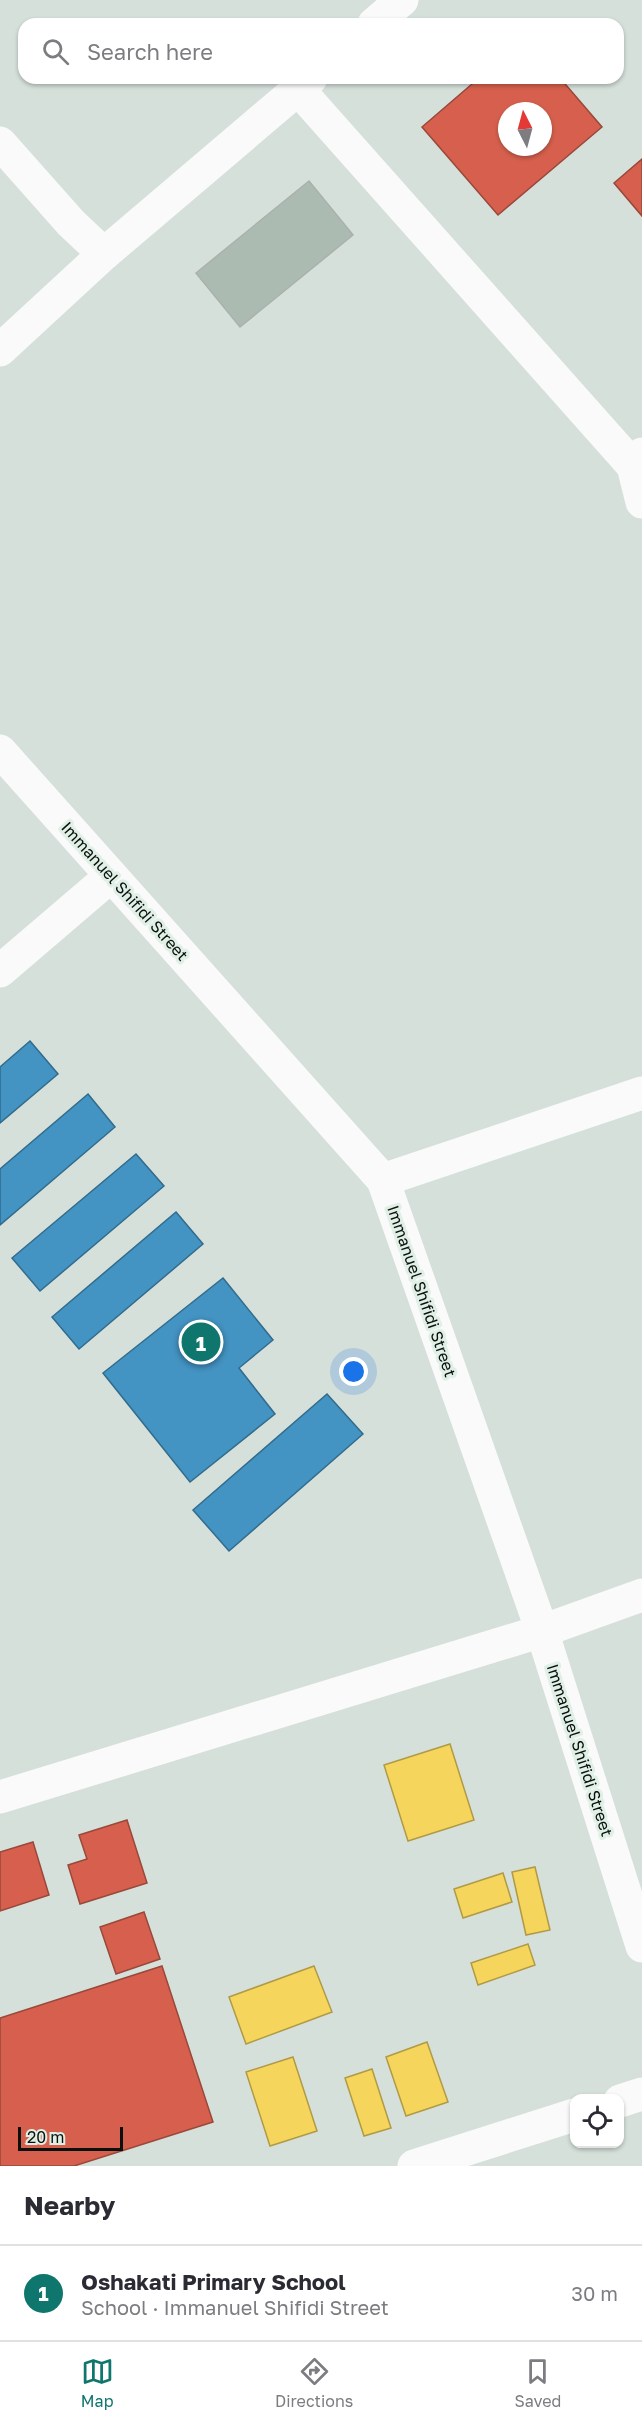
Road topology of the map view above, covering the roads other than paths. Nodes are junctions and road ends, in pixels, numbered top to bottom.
1 (402, 0) edge
2 (381, 18) edge
3 (304, 84) edge
4 (0, 143) edge
5 (104, 254) junction
6 (0, 350) edge
7 (637, 460) edge
8 (642, 502) edge
9 (0, 751) edge
10 (111, 876) junction
11 (0, 971) edge
12 (642, 1093) edge
13 (383, 1180) junction
14 (642, 1595) edge
15 (542, 1631) junction
16 (0, 1797) edge
17 (642, 1946) edge
18 (642, 2094) edge
19 (624, 2100) edge
20 (570, 2116) edge
21 (414, 2166) edge

1 - 2 street
3 - 5 street
3 - 7 street
4 - 5 street
5 - 6 street
7 - 8 street
9 - 10 street, Immanuel Shifidi Street
10 - 11 street
10 - 13 street, Immanuel Shifidi Street
12 - 13 street
13 - 15 street, Immanuel Shifidi Street
14 - 15 street
15 - 16 street
15 - 17 street, Immanuel Shifidi Street
18 - 19 street
20 - 21 street

